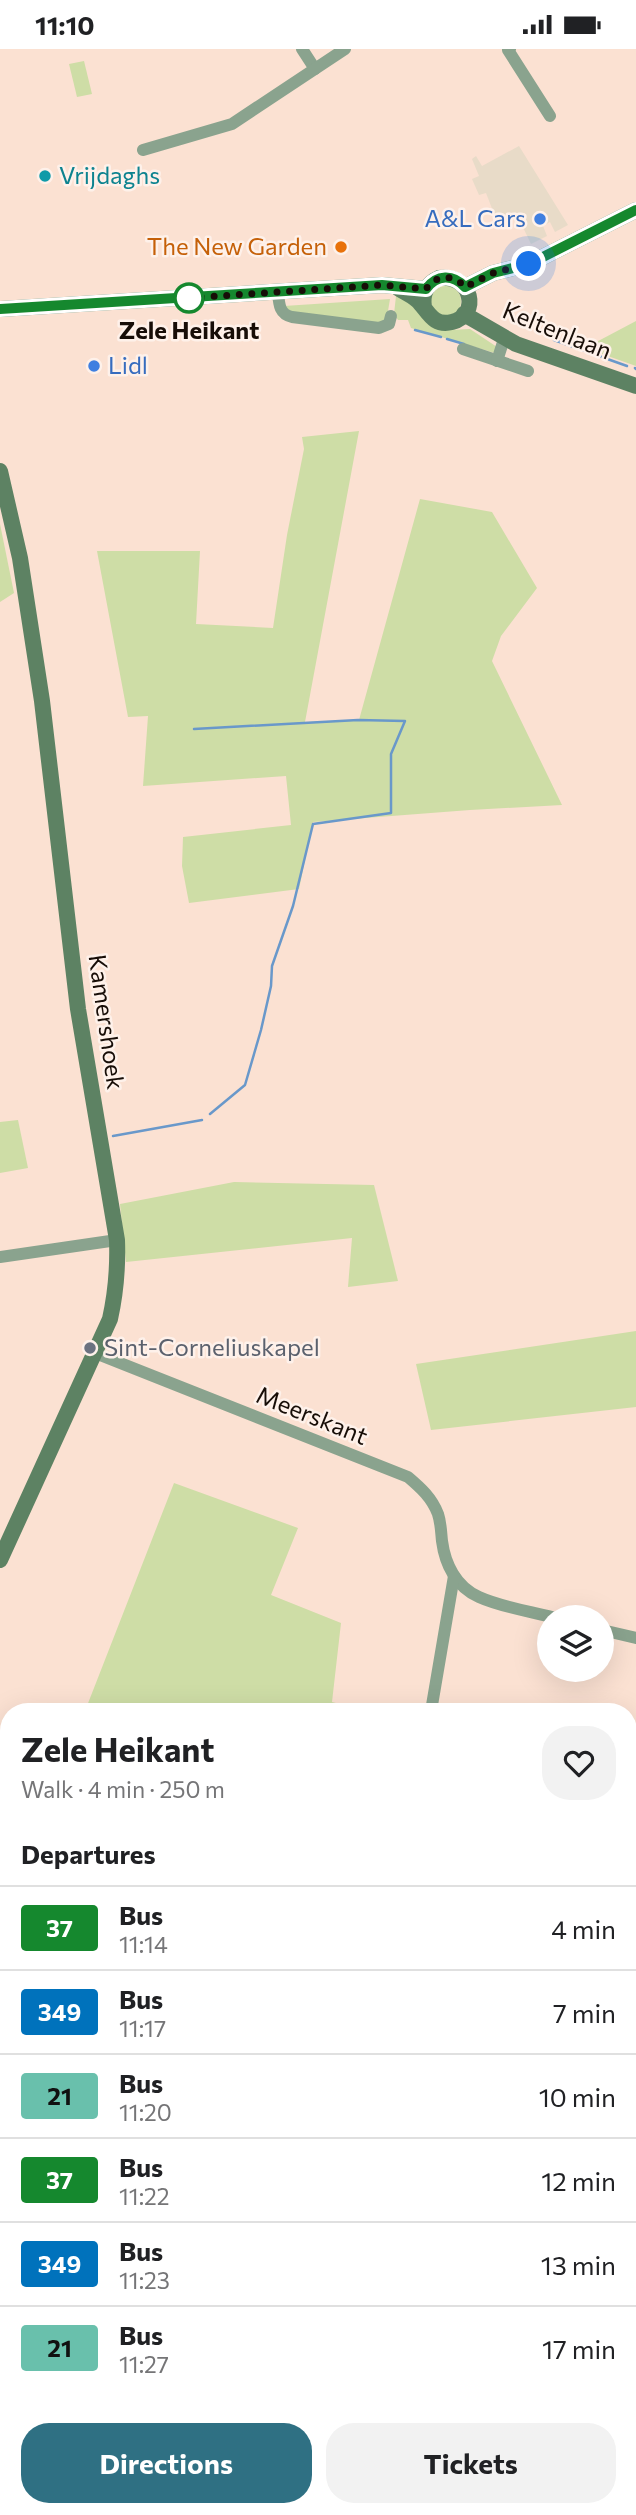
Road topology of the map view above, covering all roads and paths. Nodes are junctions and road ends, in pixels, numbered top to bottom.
1 (302, 49) edge
2 (345, 49) edge
3 (508, 49) edge
4 (315, 69) junction
5 (550, 116) dead end
6 (143, 150) dead end
7 (636, 210) edge
8 (396, 287) junction
9 (465, 287) junction
10 (426, 289) junction
11 (278, 292) junction
12 (424, 307) junction
13 (0, 309) edge
14 (464, 314) junction
15 (391, 316) dead end
16 (504, 339) junction
17 (463, 349) dead end
18 (497, 361) junction
19 (527, 371) dead end
20 (636, 386) edge
21 (0, 471) edge
22 (117, 1240) junction
23 (0, 1257) edge
24 (95, 1353) junction
25 (0, 1559) edge
26 (454, 1576) junction
27 (537, 1613) edge
28 (614, 1633) edge
29 (636, 1638) edge
30 (432, 1703) edge

1 - 4 street
2 - 4 street
3 - 5 street
4 - 6 street
7 - 9 street
8 - 10 street
8 - 11 street
8 - 12 street
9 - 10 street
9 - 14 street
10 - 12 street
11 - 13 street
11 - 15 street
12 - 14 street
14 - 16 street, Keltenlaan
16 - 18 street
16 - 20 street, Keltenlaan
17 - 18 street
18 - 19 street
21 - 22 street, Kamershoek
22 - 23 street
22 - 24 street, Kamershoek
24 - 25 street, Kamershoek
24 - 26 street, Meerskant
26 - 27 street
26 - 30 street, Meerskant
28 - 29 street

